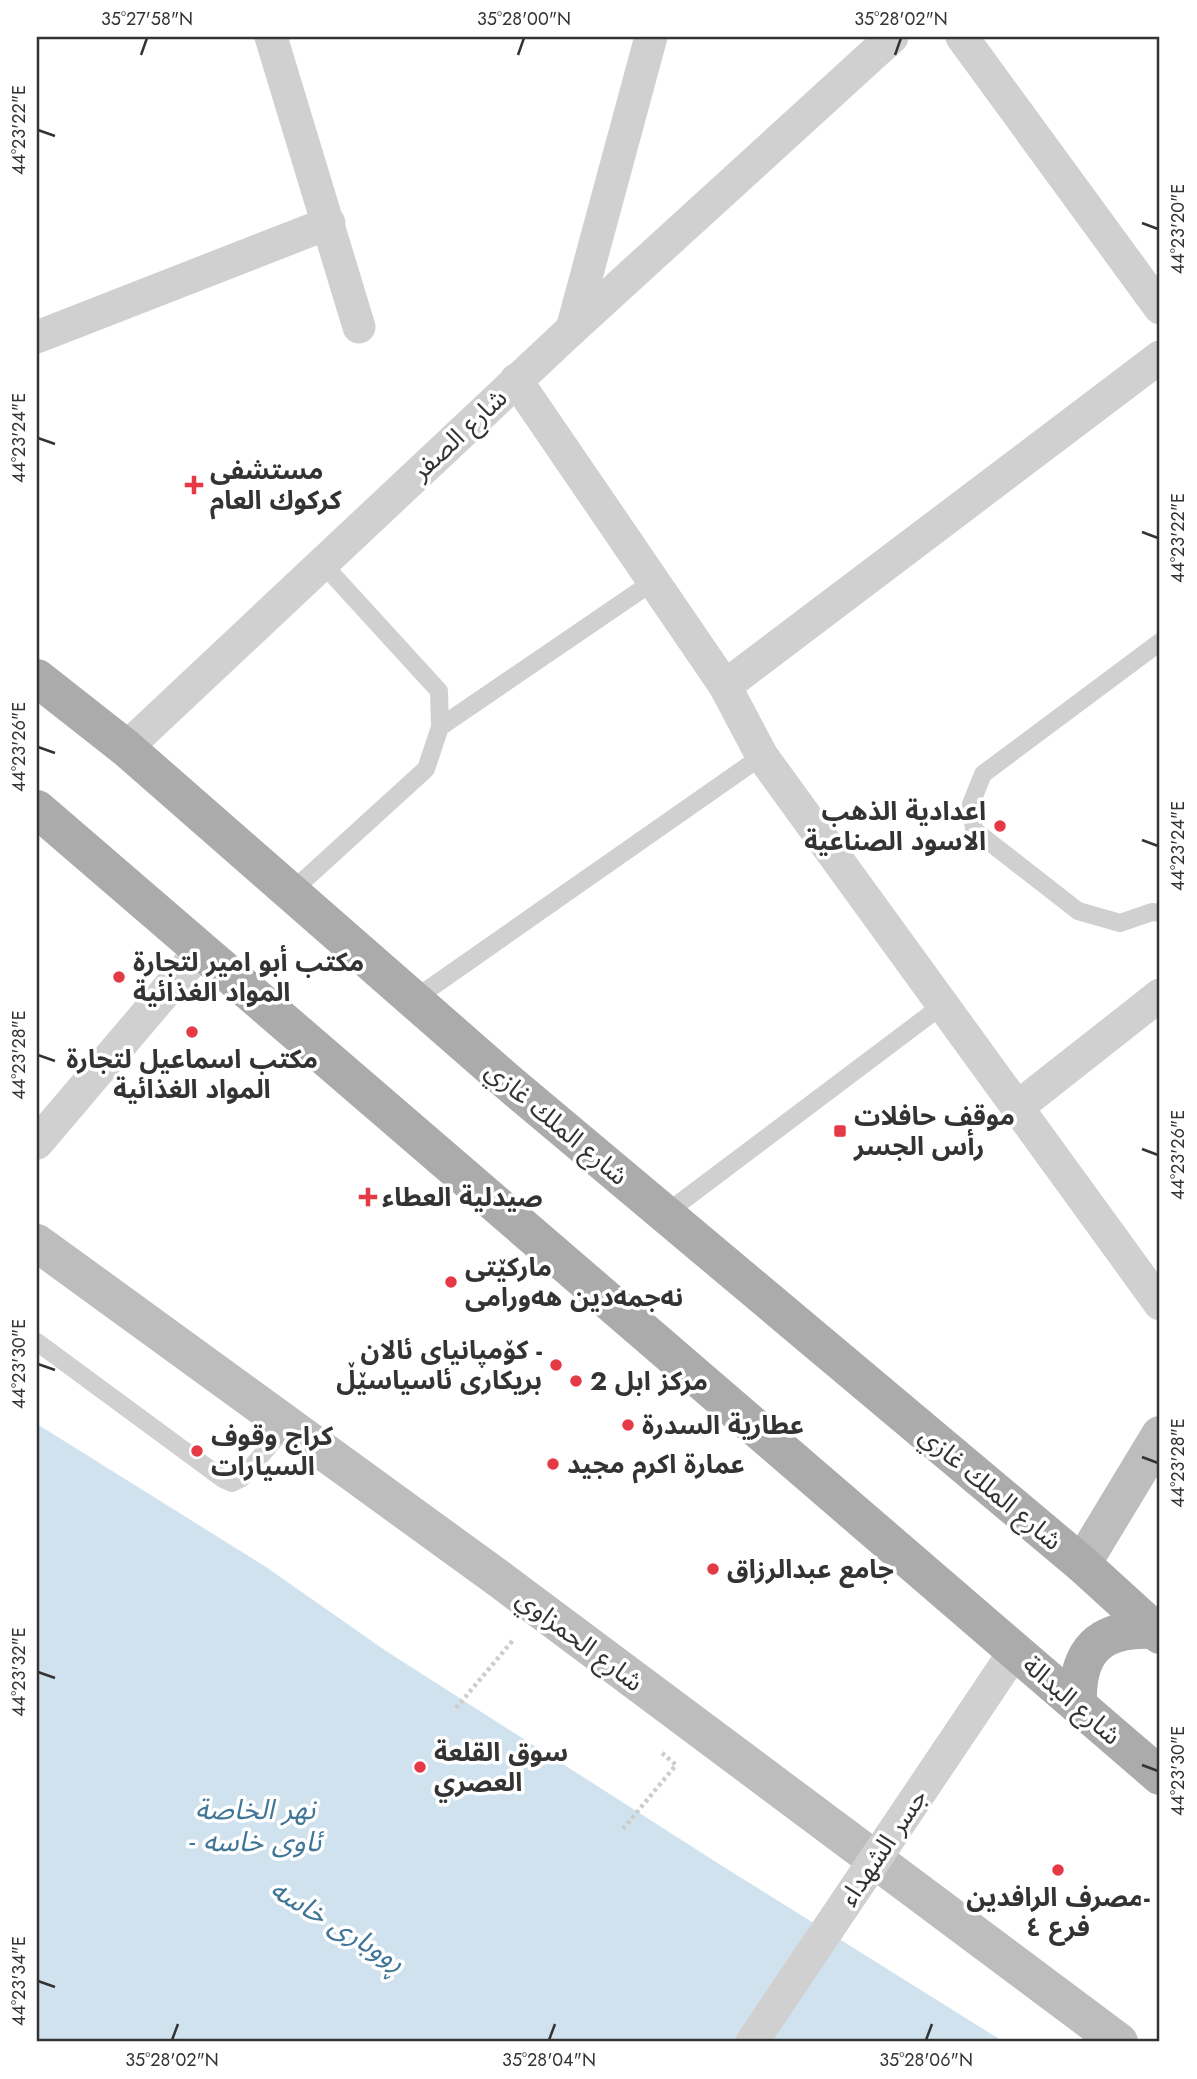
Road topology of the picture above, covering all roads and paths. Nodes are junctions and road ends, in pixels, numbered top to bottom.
1 (271, 37) edge
2 (651, 37) edge
3 (892, 37) edge
4 (962, 37) edge
5 (329, 223) junction
6 (1160, 308) edge
7 (359, 327) dead end
8 (572, 329) junction
9 (37, 337) edge
10 (1160, 357) edge
11 (516, 380) junction
12 (322, 563) junction
13 (654, 581) junction
14 (1160, 642) edge
15 (37, 678) edge
16 (725, 685) junction
17 (440, 727) junction
18 (126, 748) junction
19 (762, 756) junction
20 (37, 809) edge
21 (291, 892) junction
22 (1160, 913) edge
23 (200, 951) junction
24 (1160, 995) edge
25 (413, 1000) junction
26 (944, 1004) junction
27 (1018, 1106) junction
28 (37, 1143) edge
29 (665, 1214) junction
30 (37, 1243) edge
31 (1160, 1304) edge
32 (37, 1342) edge
33 (288, 1424) junction
34 (1160, 1435) edge
35 (1082, 1564) junction
36 (523, 1629) dead end
37 (1157, 1633) edge
38 (1015, 1651) junction
39 (1078, 1705) junction
40 (456, 1709) dead end
41 (656, 1747) dead end
42 (1160, 1776) edge
43 (623, 1829) dead end
44 (752, 2042) edge
45 (1119, 2042) edge

1 - 5 street
2 - 8 street
3 - 8 street, شارع الصفر
4 - 6 street
5 - 7 street
5 - 9 street
8 - 11 street, شارع الصفر
10 - 16 street
11 - 12 street, شارع الصفر
11 - 13 street
12 - 17 lane
12 - 18 street, شارع الصفر
13 - 16 street
13 - 17 lane
14 - 22 lane
15 - 18 main road, شارع الملك غازي
16 - 19 street
17 - 21 lane
18 - 21 main road, شارع الملك غازي
19 - 25 lane
19 - 26 street
20 - 23 main road
21 - 25 main road, شارع الملك غازي
23 - 28 street
23 - 38 main road
24 - 27 street
25 - 29 main road, شارع الملك غازي
26 - 27 street
26 - 29 lane
27 - 31 street
29 - 35 main road, شارع الملك غازي
30 - 33 street, شارع الحمزاوي
32 - 33 lane
33 - 45 street, شارع الحمزاوي
34 - 35 street
35 - 37 main road
36 - 40 path
37 - 39 main road
38 - 39 main road, شارع البدالة
38 - 44 street, جسر الشهداء, bridge
39 - 42 main road, شارع البدالة
41 - 43 path

